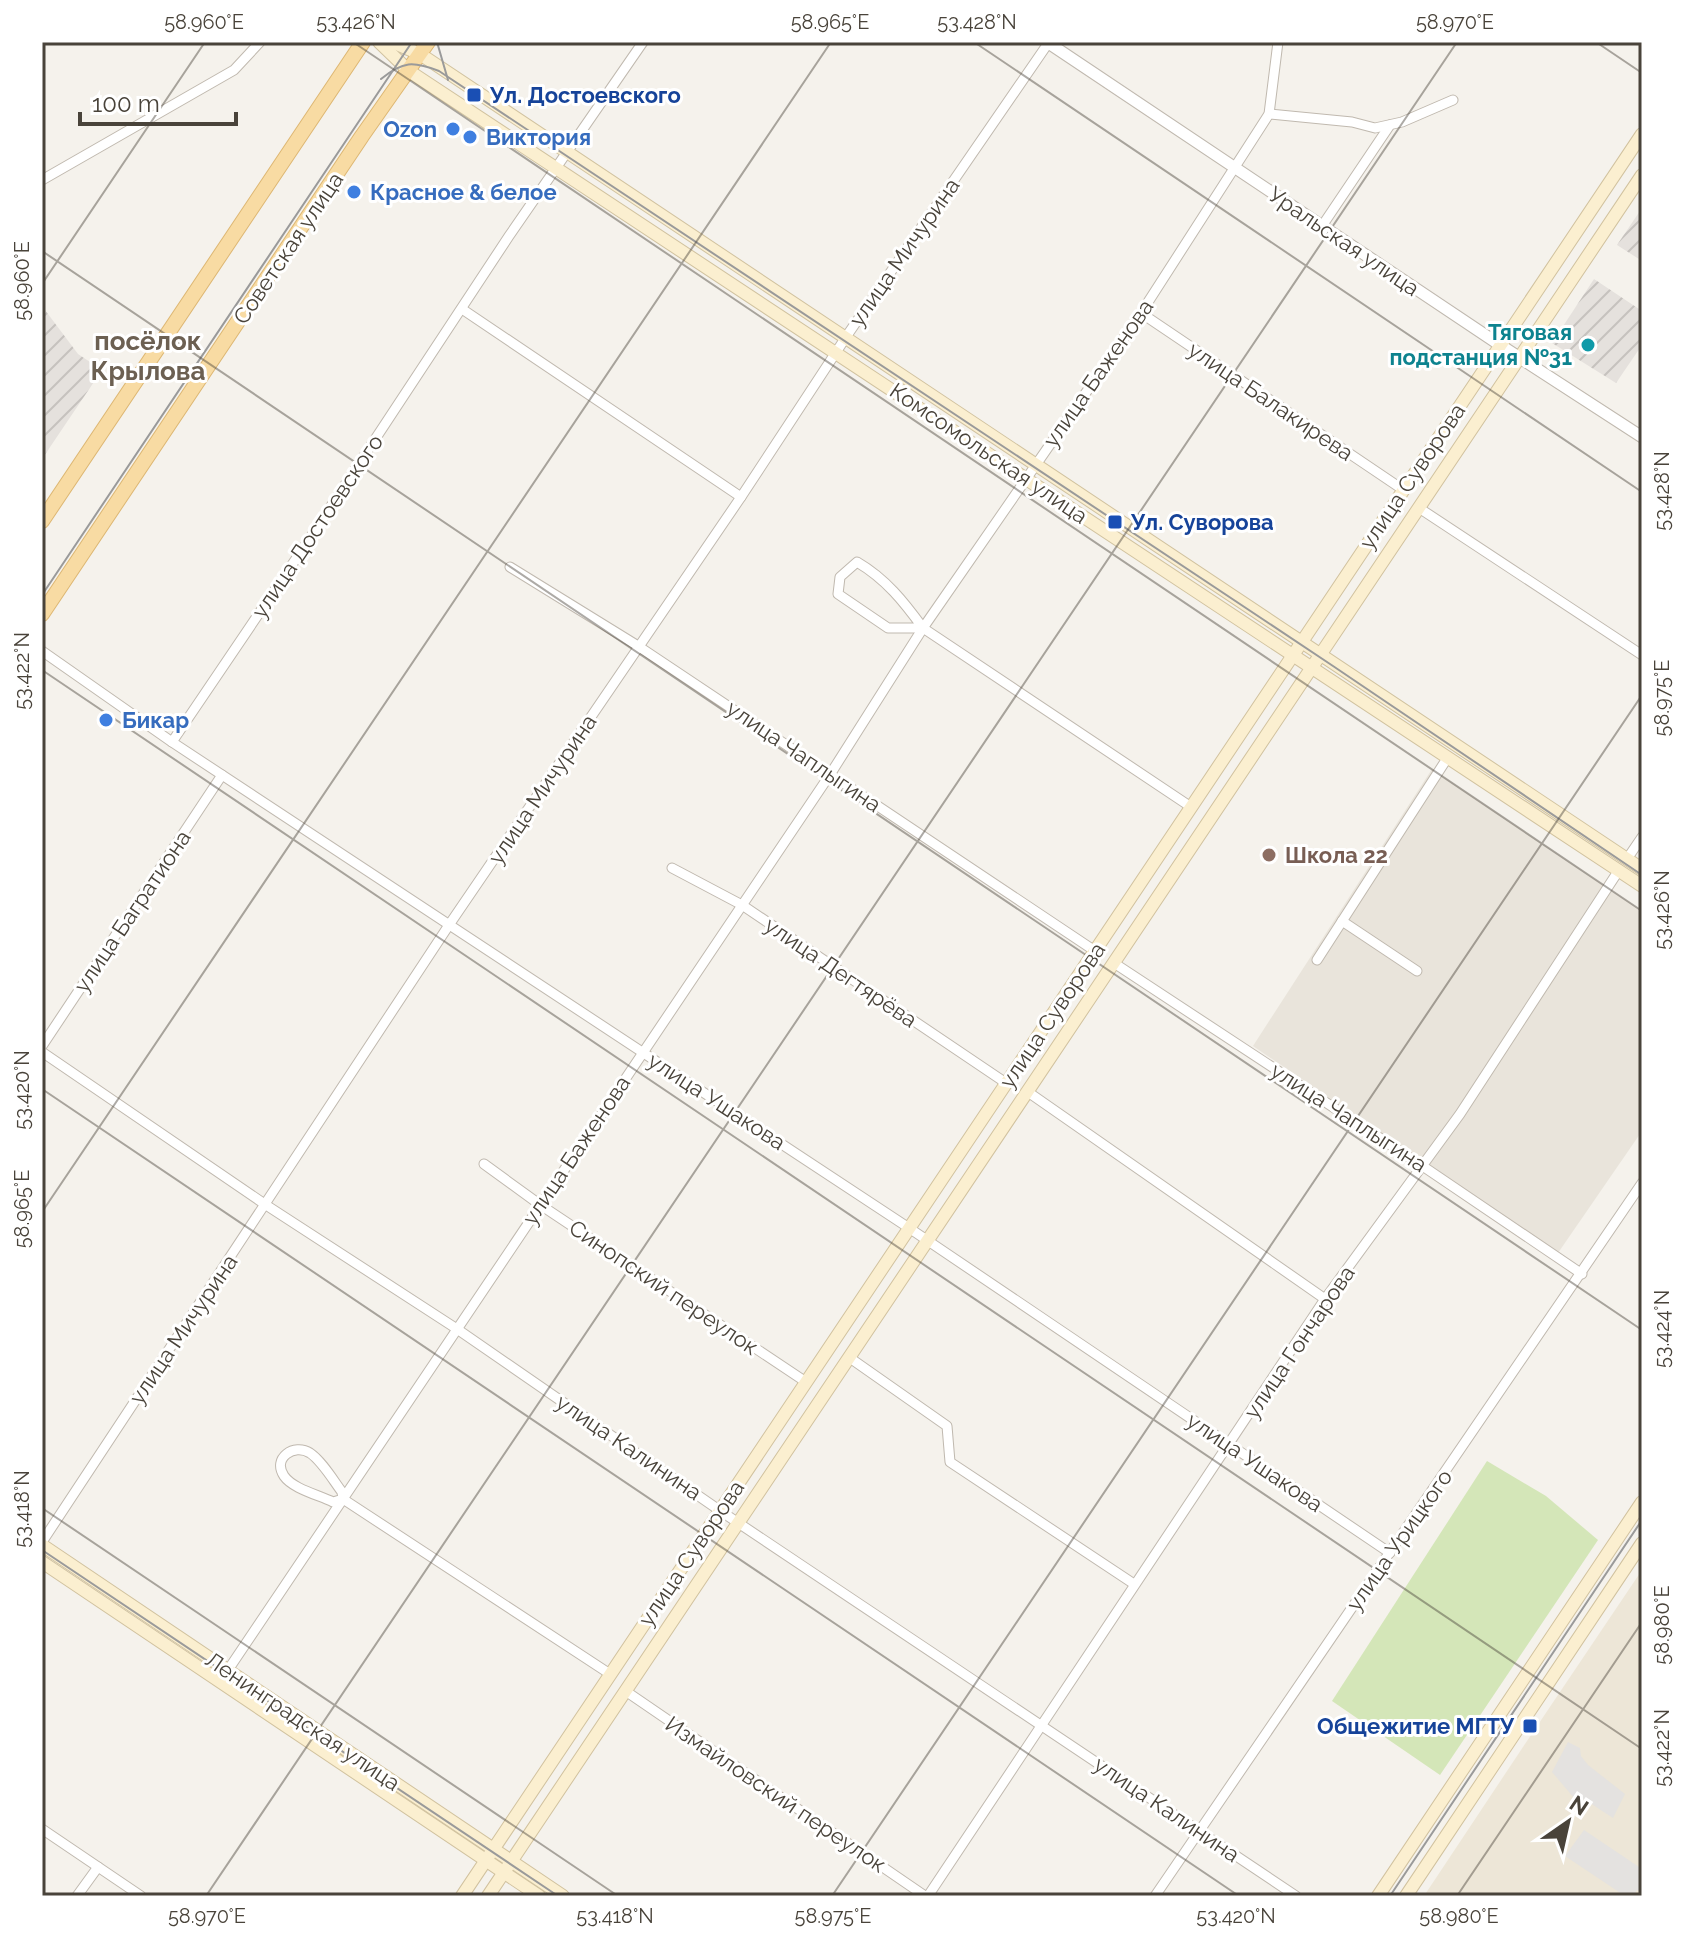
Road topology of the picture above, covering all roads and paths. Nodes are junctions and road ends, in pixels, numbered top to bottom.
1 (260, 42) edge
2 (363, 42) edge
3 (379, 42) edge
4 (392, 42) edge
5 (643, 42) edge
6 (1048, 42) edge
7 (1278, 42) edge
8 (424, 48) edge
9 (409, 71) junction
10 (1453, 100) dead end
11 (1269, 114) junction
12 (1390, 125) junction
13 (1642, 134) edge
14 (568, 153) junction
15 (555, 167) junction
16 (1236, 168) junction
17 (1642, 175) edge
18 (42, 180) edge
19 (1322, 226) junction
20 (462, 309) junction
21 (1141, 313) junction
22 (845, 337) junction
23 (1500, 345) junction
24 (836, 352) junction
25 (1520, 357) junction
26 (1642, 437) edge
27 (1035, 464) junction
28 (1026, 478) junction
29 (1402, 489) junction
30 (741, 497) junction
31 (1419, 508) junction
32 (42, 521) edge
33 (510, 567) dead end
34 (42, 614) edge
35 (923, 628) junction
36 (1302, 641) junction
37 (638, 646) junction
38 (42, 651) edge
39 (1293, 654) junction
40 (1321, 654) junction
41 (1642, 655) edge
42 (1313, 667) junction
43 (172, 742) junction
44 (1448, 757) junction
45 (831, 773) junction
46 (222, 775) junction
47 (1191, 807) junction
48 (1642, 837) edge
49 (1627, 859) junction
50 (672, 868) dead end
51 (1642, 869) edge
52 (1619, 870) junction
53 (1642, 886) edge
54 (742, 905) junction
55 (1342, 921) junction
56 (449, 925) junction
57 (1095, 951) junction
58 (1317, 960) dead end
59 (1114, 963) junction
60 (1417, 971) dead end
61 (42, 1049) edge
62 (642, 1051) junction
63 (1006, 1083) junction
64 (1028, 1092) junction
65 (484, 1164) dead end
66 (1424, 1167) junction
67 (1642, 1183) edge
68 (539, 1204) junction
69 (266, 1205) junction
70 (909, 1228) junction
71 (928, 1240) junction
72 (1582, 1274) junction
73 (1325, 1299) junction
74 (457, 1329) junction
75 (850, 1358) junction
76 (806, 1382) junction
77 (1229, 1444) junction
78 (343, 1499) junction
79 (1642, 1502) edge
80 (719, 1510) junction
81 (738, 1522) junction
82 (42, 1543) edge
83 (1642, 1543) edge
84 (1390, 1553) junction
85 (42, 1562) edge
86 (1134, 1584) junction
87 (228, 1670) junction
88 (610, 1674) junction
89 (627, 1692) junction
90 (1042, 1727) junction
91 (42, 1829) edge
92 (1200, 1830) junction
93 (490, 1854) junction
94 (98, 1867) junction
95 (508, 1867) junction
96 (77, 1896) edge
97 (141, 1896) edge
98 (462, 1896) edge
99 (488, 1896) edge
100 (539, 1896) edge
101 (563, 1896) edge
102 (927, 1896) edge
103 (1155, 1896) edge
104 (1296, 1896) edge
105 (1378, 1896) edge
106 (1406, 1896) edge

1 - 18 street
2 - 32 main road
3 - 9 main road, Комсомольская улица
4 - 8 main road, Комсомольская улица
5 - 14 street, улица Достоевского
6 - 16 street, Уральская улица
6 - 22 street, улица Мичурина
7 - 11 street, улица Баженова
8 - 9 main road, Советская улица
8 - 14 main road, Комсомольская улица
9 - 15 main road, Комсомольская улица
9 - 34 main road, Советская улица
10 - 12 street
11 - 12 street
11 - 16 street, улица Баженова
12 - 19 street
13 - 23 main road, улица Суворова
14 - 15 street, улица Достоевского
14 - 22 main road, Комсомольская улица
15 - 20 street, улица Достоевского
15 - 24 main road, Комсомольская улица
16 - 19 street, Уральская улица
16 - 21 street, улица Баженова
17 - 25 main road, улица Суворова
19 - 23 street, Уральская улица
20 - 30 street
20 - 43 street, улица Достоевского
21 - 27 street, улица Баженова
21 - 29 street, улица Балакирева
22 - 24 street, улица Мичурина
22 - 27 main road, Комсомольская улица
23 - 25 street, Уральская улица
23 - 29 main road, улица Суворова
24 - 28 main road, Комсомольская улица
24 - 30 street, улица Мичурина
25 - 26 street, Уральская улица
25 - 31 main road, улица Суворова
27 - 28 street, улица Баженова
27 - 36 main road, Комсомольская улица
28 - 35 street, улица Баженова
28 - 39 main road, Комсомольская улица
29 - 36 main road, улица Суворова
30 - 37 street, улица Мичурина
31 - 40 main road, улица Суворова
31 - 41 street
33 - 37 street, улица Чаплыгина
35 - 35 street
35 - 45 street, улица Баженова
35 - 47 street
36 - 39 main road, улица Суворова
36 - 40 main road, Комсомольская улица
37 - 45 street, улица Чаплыгина
37 - 56 street, улица Мичурина
38 - 43 street, улица Ушакова
39 - 42 main road, Комсомольская улица
39 - 47 main road, улица Суворова
40 - 42 main road, улица Суворова
40 - 49 main road, Комсомольская улица
42 - 44 main road, Комсомольская улица
42 - 59 main road, улица Суворова
43 - 46 street, улица Ушакова
44 - 52 main road, Комсомольская улица
44 - 55 street
45 - 54 street, улица Баженова
45 - 57 street, улица Чаплыгина
46 - 56 street, улица Ушакова
46 - 61 street, улица Багратиона
47 - 57 main road, улица Суворова
48 - 49 street
49 - 51 main road, Комсомольская улица
50 - 54 street, улица Дегтярёва
52 - 53 main road, Комсомольская улица
52 - 66 street, улица Гончарова
54 - 62 street, улица Баженова
54 - 63 street, улица Дегтярёва
55 - 58 street
55 - 60 street
56 - 62 street, улица Ушакова
56 - 69 street, улица Мичурина
57 - 63 main road, улица Суворова
59 - 64 main road, улица Суворова
59 - 66 street, улица Чаплыгина
61 - 69 street, улица Калинина
62 - 68 street, улица Баженова
62 - 70 street, улица Ушакова
63 - 70 main road, улица Суворова
64 - 71 main road, улица Суворова
64 - 73 street
65 - 68 street, Синопский переулок
66 - 72 street, улица Чаплыгина
66 - 73 street, улица Гончарова
67 - 72 street, улица Урицкого
68 - 74 street, улица Баженова
68 - 76 street, Синопский переулок
69 - 74 street, улица Калинина
69 - 82 street, улица Мичурина
70 - 71 street, улица Ушакова
70 - 76 main road, улица Суворова
71 - 75 main road, улица Суворова
71 - 77 street, улица Ушакова
72 - 84 street, улица Урицкого
73 - 77 street, улица Гончарова
74 - 78 street, улица Баженова
74 - 80 street, улица Калинина
75 - 81 main road, улица Суворова
75 - 86 street
76 - 80 main road, улица Суворова
77 - 84 street, улица Ушакова
77 - 86 street, улица Гончарова
78 - 78 street
78 - 87 street, улица Баженова
78 - 88 street
79 - 105 main road
80 - 81 street, улица Калинина
80 - 88 main road, улица Суворова
81 - 89 main road, улица Суворова
81 - 90 street, улица Калинина
82 - 87 main road, Ленинградская улица
83 - 106 main road
84 - 92 street, улица Урицкого
85 - 93 main road, Ленинградская улица
86 - 90 street, улица Гончарова
87 - 93 main road, Ленинградская улица
88 - 93 main road, улица Суворова
89 - 95 main road, улица Суворова
89 - 102 street, Измайловский переулок
90 - 92 street, улица Калинина
90 - 102 street, улица Гончарова
91 - 94 street
92 - 103 street, улица Урицкого
92 - 104 street, улица Калинина
93 - 95 main road, Ленинградская улица
93 - 98 main road, улица Суворова
94 - 96 street
94 - 97 street
95 - 99 main road, улица Суворова
95 - 100 main road, Ленинградская улица
95 - 101 main road, Ленинградская улица

